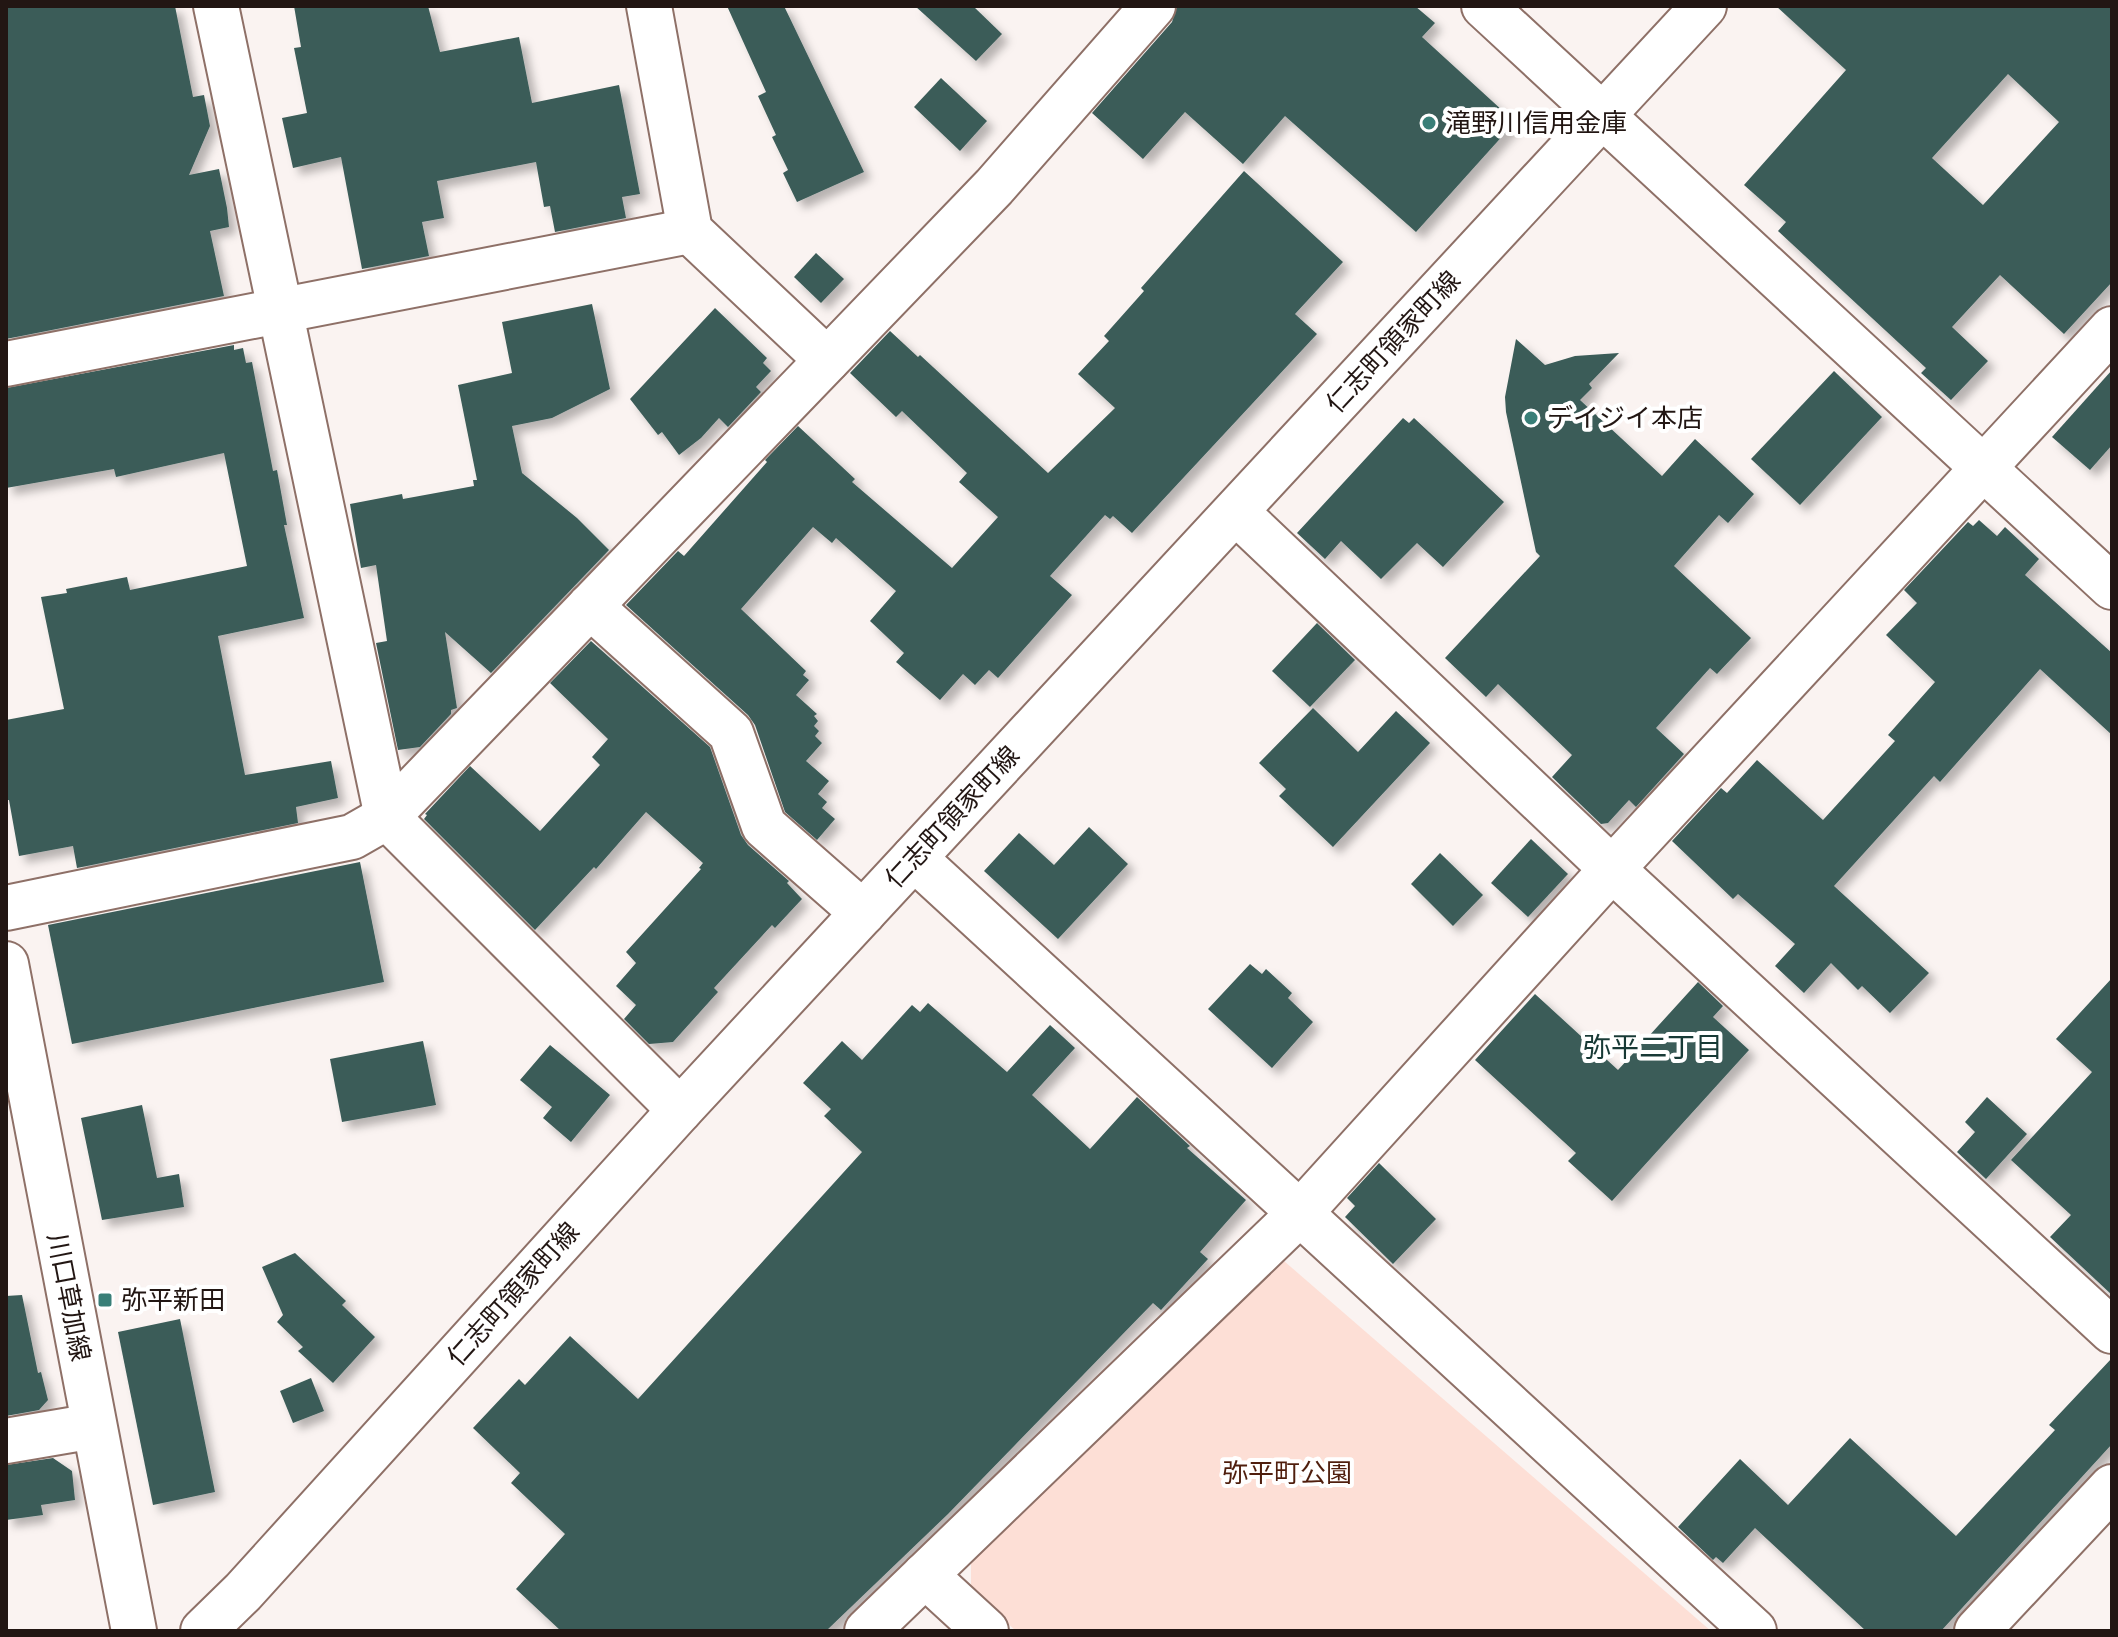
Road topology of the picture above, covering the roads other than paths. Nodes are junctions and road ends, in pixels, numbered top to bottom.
1 (216, 6) edge
2 (649, 6) edge
3 (1153, 6) edge
4 (1484, 6) edge
5 (1704, 6) edge
6 (1602, 116) junction
7 (690, 231) junction
8 (280, 312) junction
9 (2112, 329) edge
10 (827, 360) junction
11 (6, 364) edge
12 (1984, 470) junction
13 (1236, 512) junction
14 (2112, 587) edge
15 (590, 606) junction
16 (387, 817) junction
17 (914, 858) junction
18 (1612, 869) junction
19 (6, 908) edge
20 (863, 913) junction
21 (6, 964) edge
22 (680, 1110) junction
23 (1300, 1213) junction
24 (2112, 1331) edge
25 (94, 1426) junction
26 (6, 1441) edge
27 (2112, 1487) edge
28 (925, 1575) junction
29 (134, 1631) edge
30 (203, 1631) edge
31 (867, 1631) edge
32 (986, 1631) edge
33 (1754, 1631) edge
34 (1977, 1631) edge

1 - 8 street
2 - 7 street
3 - 10 street
4 - 6 street
5 - 6 street, 仁志町領家町線
6 - 12 street
6 - 13 street, 仁志町領家町線
7 - 8 street
7 - 10 street
8 - 11 street
8 - 16 street
9 - 12 street
10 - 15 street
12 - 14 street
12 - 18 street
13 - 17 street, 仁志町領家町線
13 - 18 street
15 - 16 street
15 - 20 street
16 - 19 street
16 - 22 street
17 - 20 street, 仁志町領家町線
17 - 23 street
18 - 23 street
18 - 24 street
20 - 22 street, 仁志町領家町線
21 - 25 street, 川口草加線
22 - 30 street, 仁志町領家町線
23 - 28 street
23 - 33 street
25 - 26 street
25 - 29 street, 川口草加線
27 - 34 street
28 - 31 street
28 - 32 street

